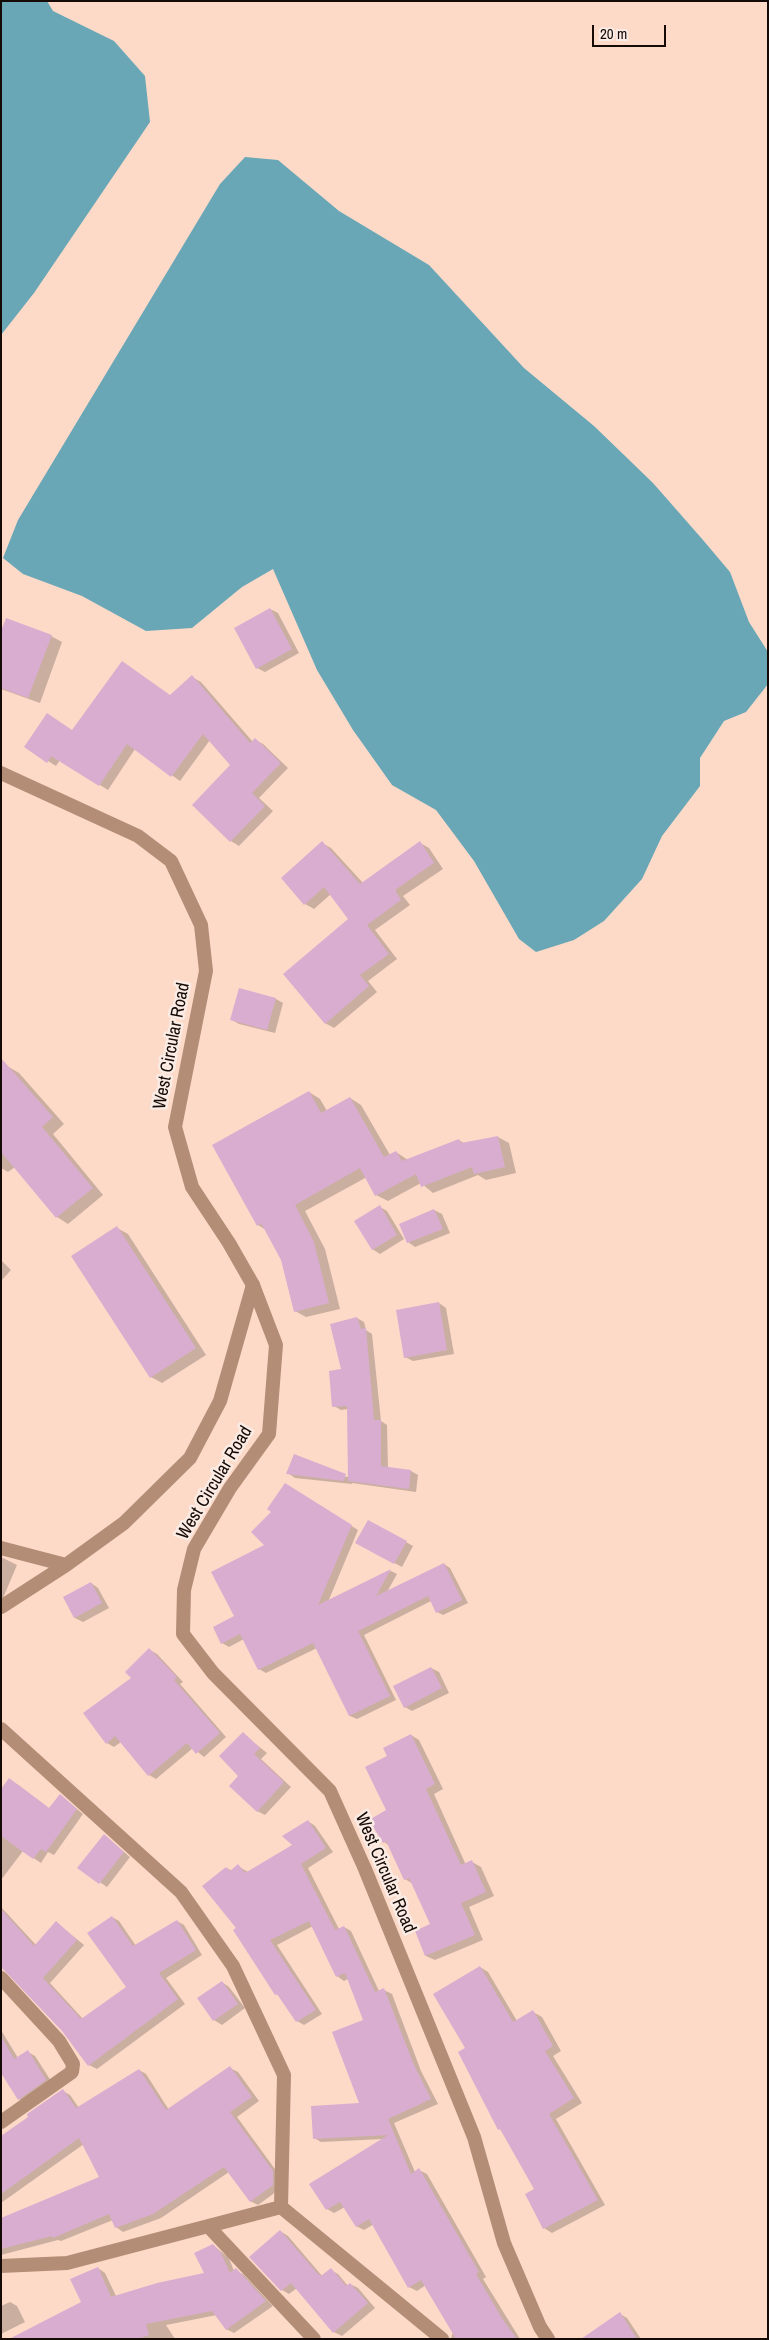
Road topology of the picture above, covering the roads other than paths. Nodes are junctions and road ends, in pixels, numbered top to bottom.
1 (2, 775) edge
2 (253, 1285) junction
3 (1, 1548) edge
4 (66, 1565) junction
5 (1, 1607) edge
6 (1, 1729) edge
7 (1, 1978) edge
8 (1, 2122) edge
9 (281, 2206) junction
10 (208, 2226) junction
11 (1, 2266) edge
12 (314, 2339) edge
13 (442, 2339) edge
14 (548, 2339) edge

1 - 2 street, West Circular Road
2 - 4 street
2 - 14 street, West Circular Road
3 - 4 street
4 - 5 street
6 - 9 street
7 - 8 street
9 - 10 street
9 - 13 street
10 - 11 street
10 - 12 street

